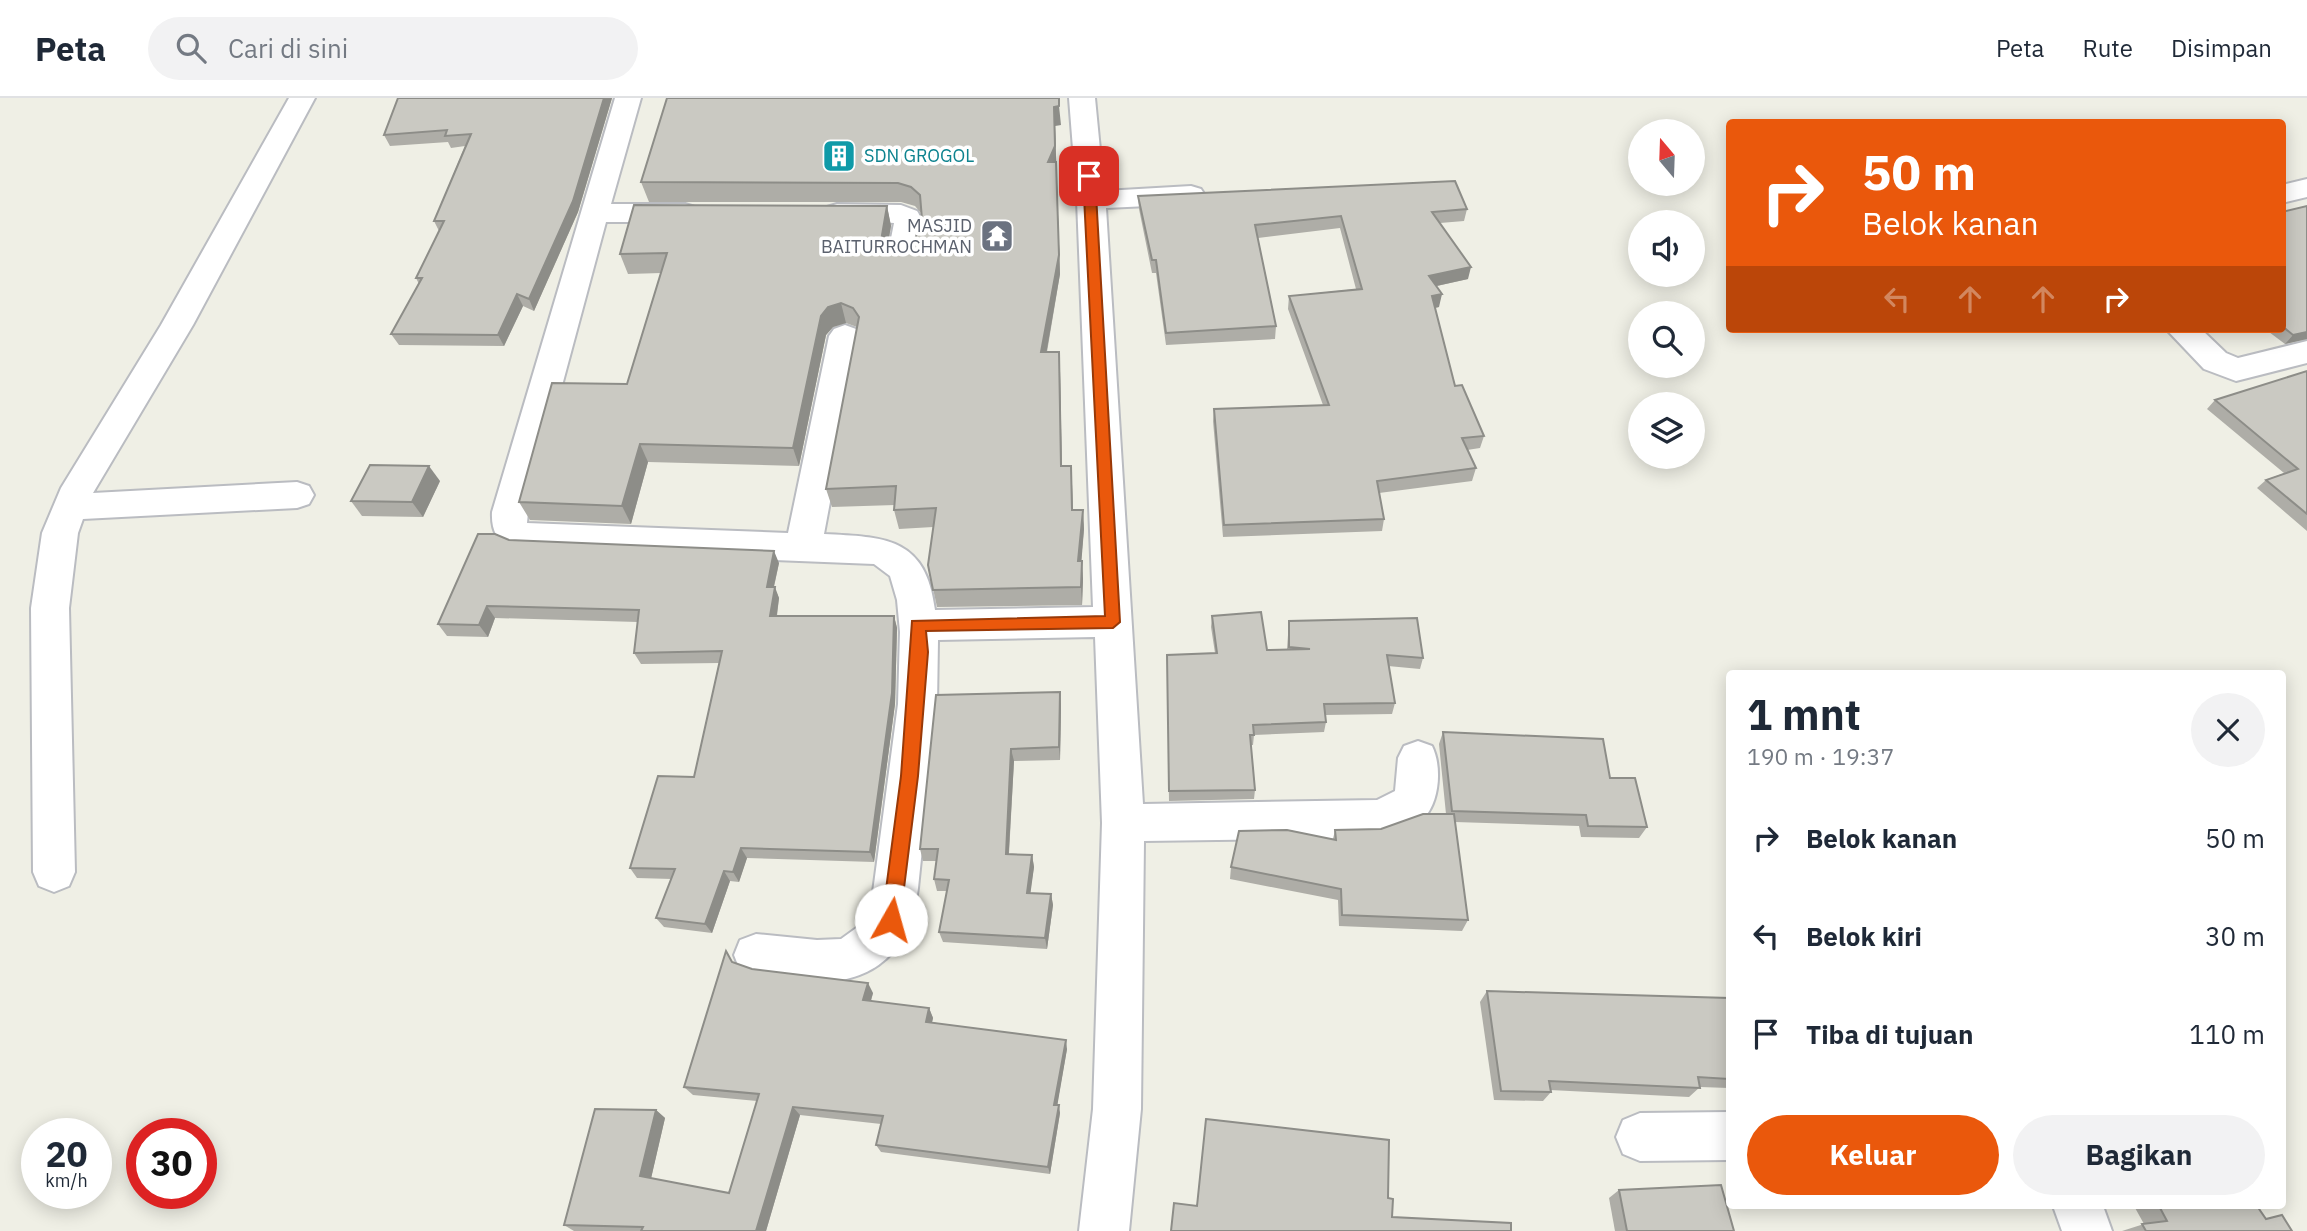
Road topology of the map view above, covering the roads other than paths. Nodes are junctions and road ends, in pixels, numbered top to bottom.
1 (302, 98) edge
2 (628, 98) edge
3 (1082, 98) edge
4 (2307, 188) edge
5 (2286, 193) edge
6 (1214, 194) edge
7 (1091, 200) junction
8 (594, 213) junction
9 (715, 213) edge
10 (810, 213) edge
11 (902, 259) edge
12 (2186, 333) edge
13 (845, 336) dead end
14 (2307, 352) edge
15 (298, 495) dead end
16 (69, 507) junction
17 (803, 548) junction
18 (1113, 622) junction
19 (918, 625) junction
20 (1418, 758) dead end
21 (1123, 823) junction
22 (54, 872) dead end
23 (756, 955) dead end
24 (1640, 1136) dead end
25 (1726, 1136) edge
26 (2079, 1209) edge
27 (1104, 1231) edge
28 (2087, 1231) edge

1 - 16 street
2 - 8 street
3 - 7 street
4 - 5 street
6 - 7 street
7 - 18 street
8 - 9 street
8 - 17 street
10 - 11 street
12 - 14 street
13 - 17 street
15 - 16 street
16 - 22 street
17 - 19 street
18 - 19 street
18 - 21 street
19 - 23 street
20 - 21 street
21 - 27 street
24 - 25 street
26 - 28 street

